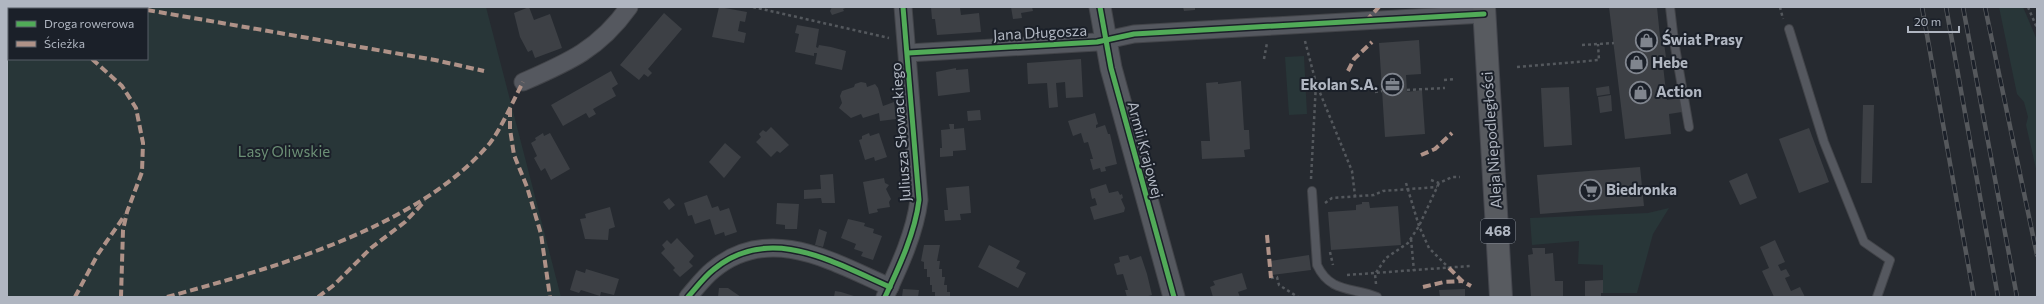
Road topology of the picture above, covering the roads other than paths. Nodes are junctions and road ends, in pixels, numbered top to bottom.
1 (629, 7) edge
2 (903, 7) edge
3 (1100, 7) edge
4 (1670, 7) edge
5 (1484, 11) edge
6 (1789, 29) dead end
7 (1105, 40) junction
8 (908, 53) junction
9 (523, 82) dead end
10 (1689, 127) dead end
11 (1312, 191) road end
12 (888, 292) edge
13 (688, 297) edge
14 (1174, 297) edge
15 (1377, 297) edge
16 (1502, 297) edge
17 (1877, 297) edge

1 - 9 street
2 - 8 street, Juliusza Słowackiego
3 - 7 street, Armii Krajowej
4 - 10 lane
5 - 7 street, Jana Długosza
5 - 16 main road, Aleja Niepodległości / 468
6 - 17 lane
7 - 8 street, Jana Długosza
7 - 14 street, Armii Krajowej
8 - 12 street, Juliusza Słowackiego
11 - 15 lane
12 - 13 street

